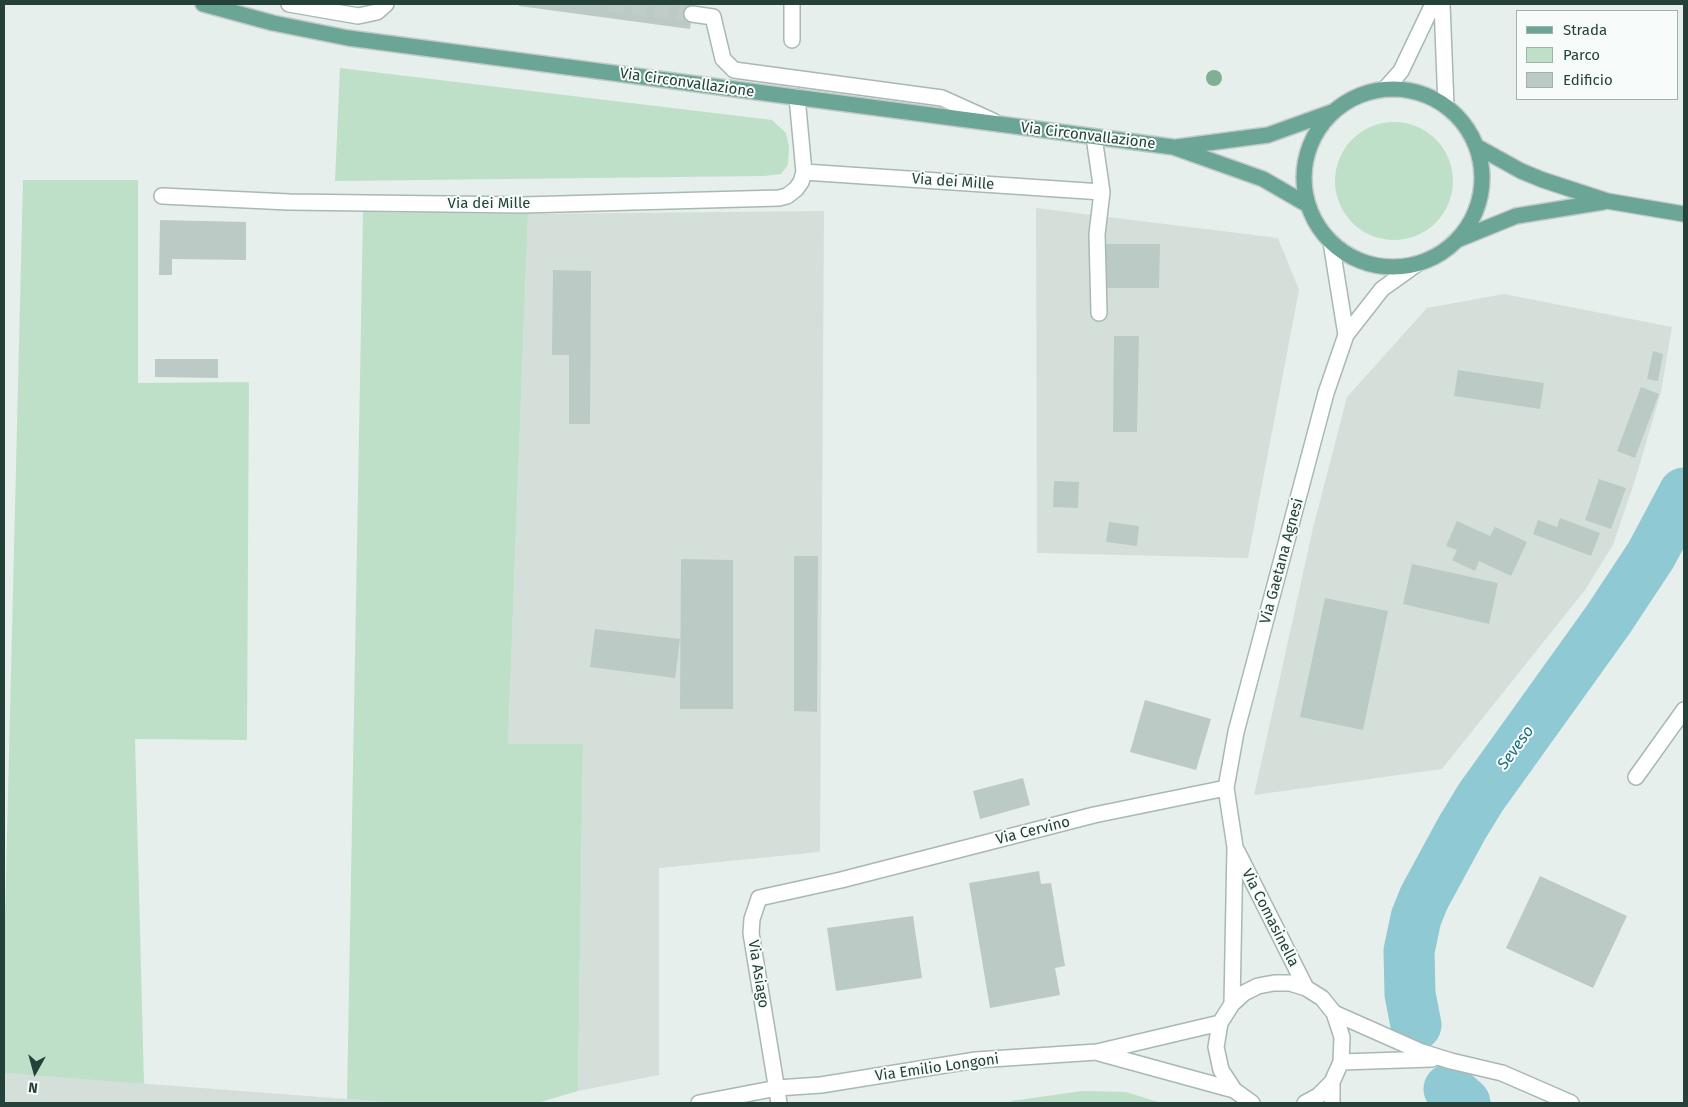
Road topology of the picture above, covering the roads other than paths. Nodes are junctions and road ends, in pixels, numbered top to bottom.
1 (203, 4) edge
2 (289, 4) edge
3 (386, 4) edge
4 (792, 4) edge
5 (1433, 4) edge
6 (1442, 4) edge
7 (692, 14) tunnel mouth
8 (792, 40) dead end
9 (1385, 90) junction
10 (797, 97) junction
11 (1446, 106) junction
12 (1333, 112) junction
13 (1002, 125) junction
14 (1094, 137) junction
15 (1476, 146) junction
16 (1173, 147) junction
17 (804, 172) junction
18 (1102, 192) junction
19 (162, 196) dead end
20 (1607, 201) junction
21 (1308, 205) junction
22 (1681, 214) edge
23 (1456, 241) junction
24 (1331, 242) junction
25 (1417, 264) junction
26 (1099, 313) dead end
27 (1346, 335) junction
28 (1684, 710) edge
29 (1636, 777) dead end
30 (1226, 788) junction
31 (1235, 847) junction
32 (842, 880) joint
33 (1306, 988) junction
34 (1232, 1004) junction
35 (1334, 1013) junction
36 (1220, 1023) junction
37 (1097, 1052) junction
38 (1451, 1061) junction
39 (1341, 1062) junction
40 (1332, 1082) junction
41 (1234, 1090) junction
42 (778, 1096) edge
43 (699, 1103) edge
44 (1252, 1103) edge
45 (1305, 1103) edge
46 (1332, 1103) edge
47 (1571, 1103) edge

1 - 10 main road, Via Circonvallazione
2 - 3 street
4 - 8 street
5 - 9 street
6 - 11 street
7 - 13 street
9 - 11 main road
9 - 12 main road
10 - 13 main road, Via Circonvallazione
10 - 17 street
11 - 15 main road
12 - 16 main road, Via Circonvallazione
12 - 21 main road
13 - 14 main road, Via Circonvallazione
14 - 16 main road, Via Circonvallazione
14 - 18 street
15 - 20 main road
15 - 23 main road
16 - 21 main road, Via Circonvallazione
17 - 18 street, Via dei Mille
17 - 19 street, Via dei Mille
18 - 26 street
20 - 22 main road
20 - 23 main road
21 - 24 main road
23 - 25 main road
24 - 25 main road
24 - 27 street, Via Gaetana Agnesi
25 - 27 street, Via Gaetana Agnesi
27 - 30 street, Via Gaetana Agnesi
28 - 29 street
30 - 31 street, Via Comasinella
30 - 32 street, Via Cervino
31 - 33 street, Via Comasinella
31 - 34 street, Via Comasinella
32 - 42 street, Via Asiago
33 - 34 street
33 - 35 street
34 - 36 street
35 - 38 street
35 - 39 street
36 - 37 street, Via Emilio Longoni
36 - 41 street
37 - 41 street, Via Emilio Longoni
37 - 42 street, Via Emilio Longoni
38 - 39 street
38 - 47 street
39 - 40 street
40 - 45 street
40 - 46 street
41 - 44 street
42 - 43 street, Via Emilio Longoni

